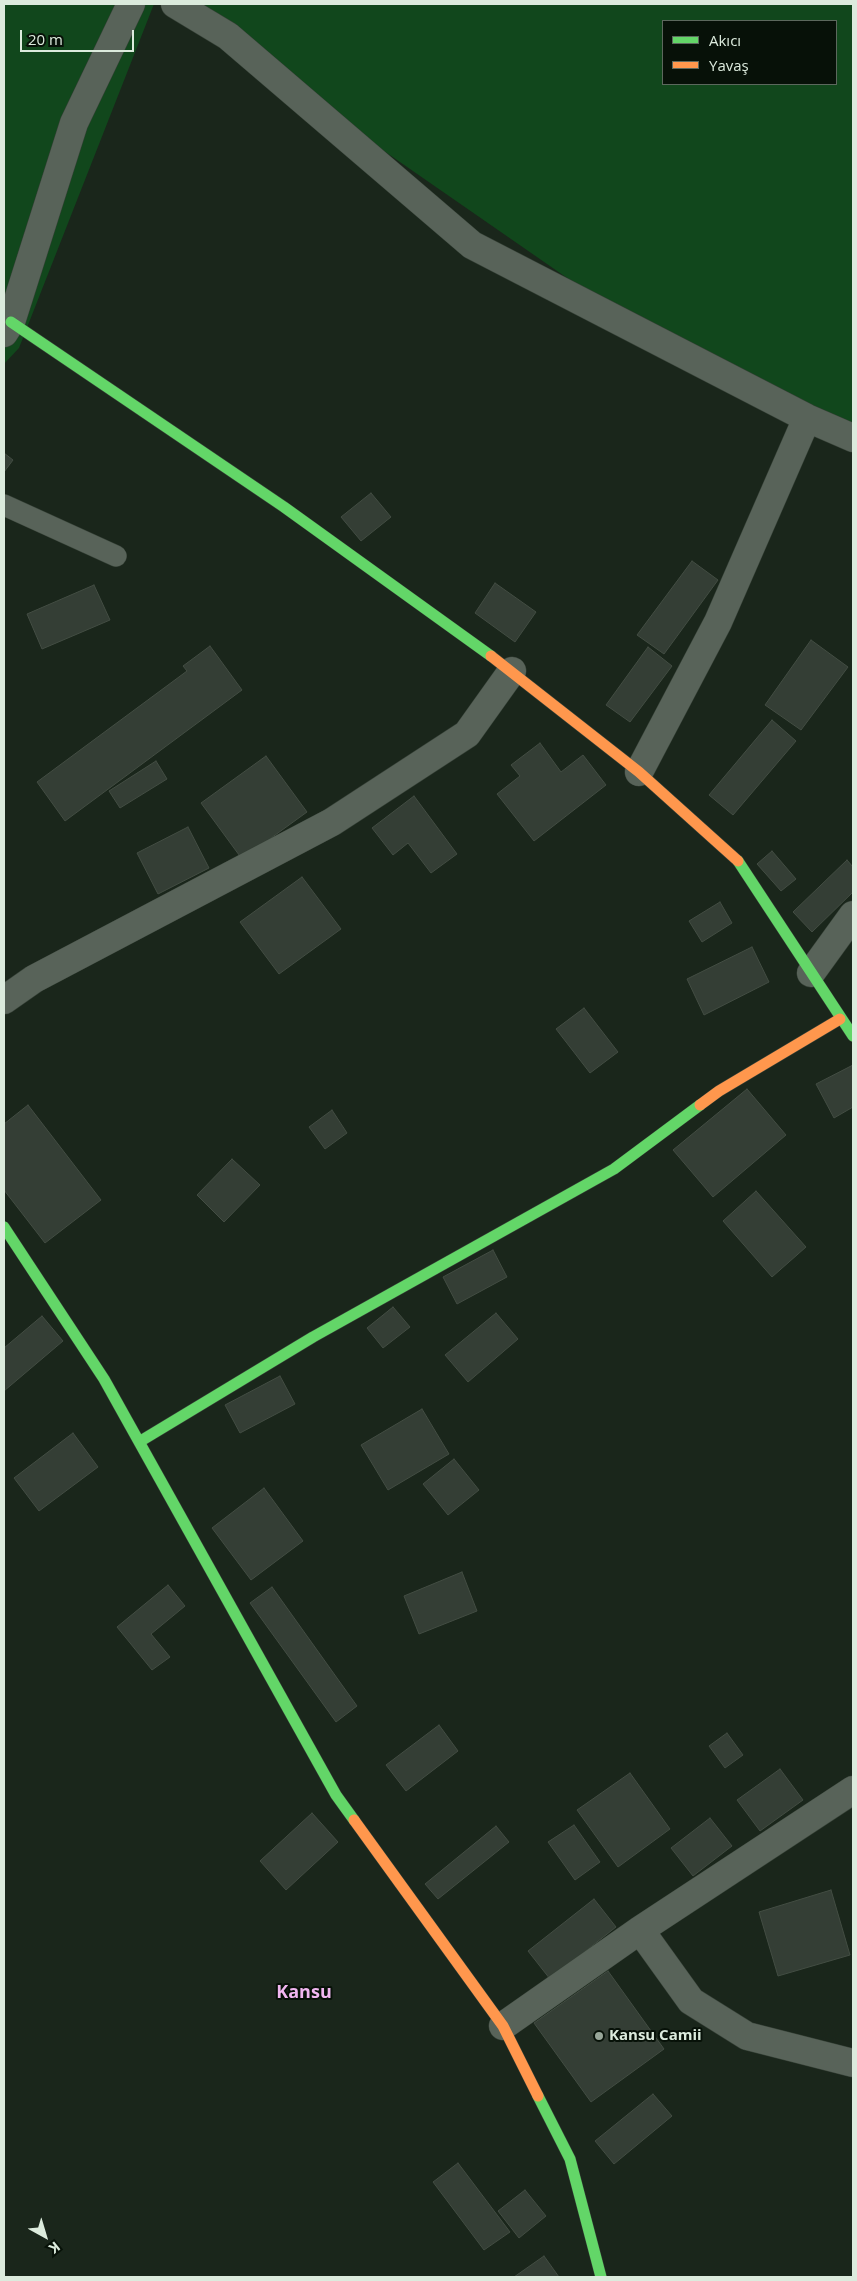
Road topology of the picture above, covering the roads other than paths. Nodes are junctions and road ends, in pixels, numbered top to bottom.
1 (131, 4) edge
2 (175, 4) edge
3 (7, 328) edge
4 (807, 418) junction
5 (853, 438) edge
6 (4, 505) edge
7 (116, 556) dead end
8 (512, 671) junction
9 (639, 772) junction
10 (853, 915) edge
11 (811, 973) junction
12 (4, 1000) edge
13 (840, 1019) junction
14 (853, 1036) edge
15 (7, 1237) edge
16 (139, 1442) junction
17 (853, 1790) edge
18 (640, 1930) junction
19 (503, 2026) junction
20 (853, 2063) edge
21 (601, 2277) edge

1 - 3 street
2 - 4 street
3 - 8 street
4 - 5 street
4 - 9 street
6 - 7 lane
8 - 9 street
8 - 12 street
9 - 11 street
10 - 11 street
11 - 13 street
13 - 14 street
13 - 16 street
15 - 16 street
16 - 19 street
17 - 18 street
18 - 19 street
18 - 20 street
19 - 21 street

